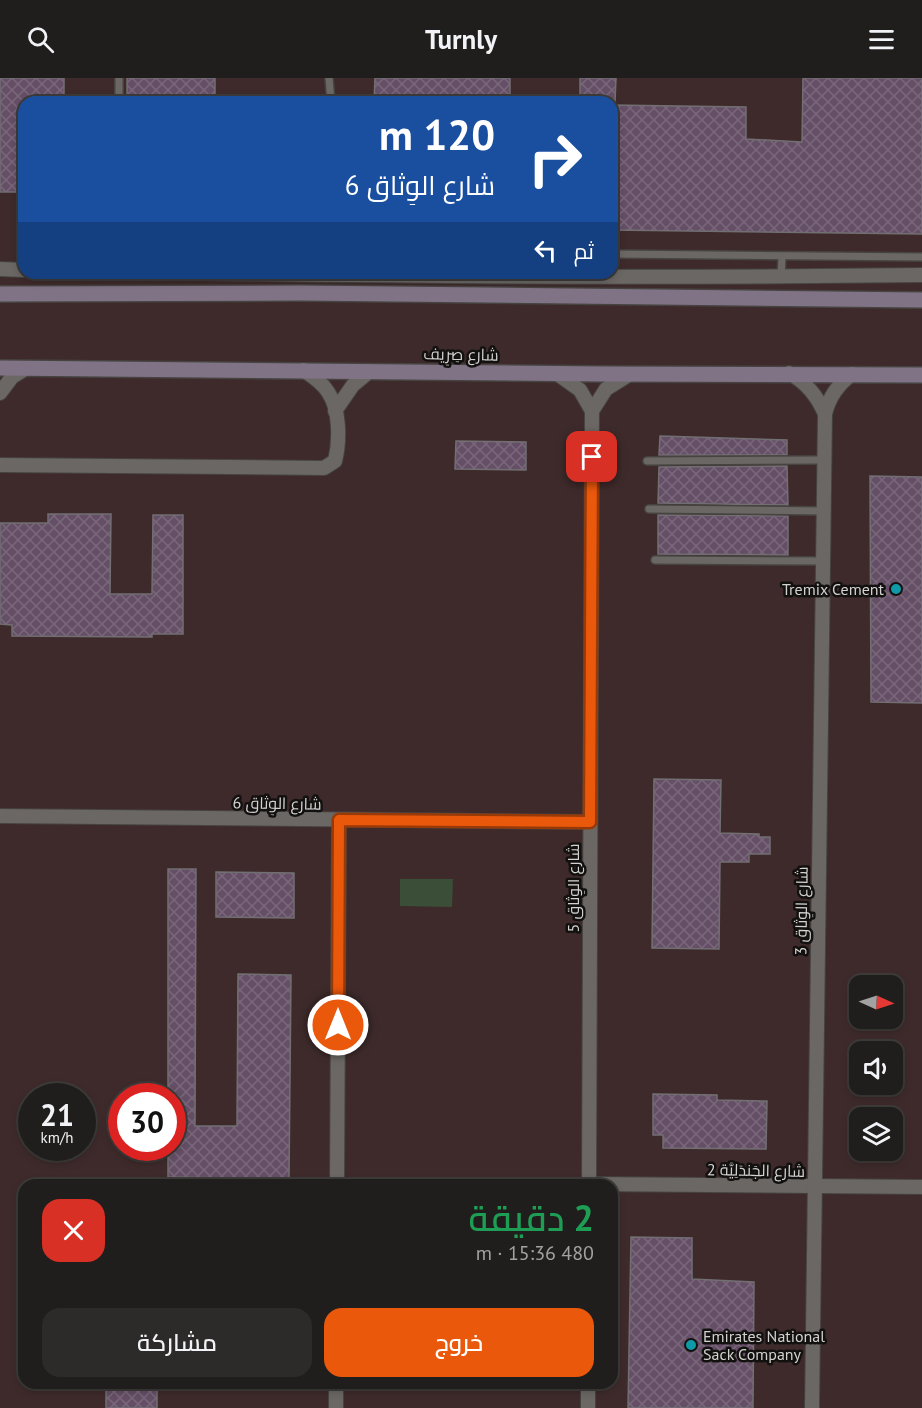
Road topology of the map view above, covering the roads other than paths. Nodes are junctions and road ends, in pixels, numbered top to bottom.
1 (119, 78) edge
2 (329, 78) edge
3 (119, 96) edge
4 (330, 96) edge
5 (618, 254) edge
6 (782, 257) junction
7 (922, 257) edge
8 (0, 269) edge
9 (18, 270) edge
10 (618, 275) edge
11 (922, 275) edge
12 (781, 277) junction
13 (0, 294) edge
14 (922, 300) edge
15 (0, 368) edge
16 (25, 369) junction
17 (303, 370) junction
18 (370, 371) junction
19 (556, 373) junction
20 (789, 373) junction
21 (630, 374) junction
22 (852, 374) junction
23 (922, 375) edge
24 (0, 393) edge
25 (335, 411) junction
26 (592, 411) junction
27 (825, 414) junction
28 (824, 460) junction
29 (647, 461) dead end
30 (0, 465) edge
31 (650, 509) dead end
32 (824, 511) junction
33 (655, 560) dead end
34 (823, 561) junction
35 (0, 816) edge
36 (339, 820) junction
37 (590, 822) junction
38 (337, 1179) edge
39 (589, 1179) edge
40 (618, 1185) edge
41 (814, 1187) junction
42 (922, 1187) edge
43 (336, 1389) edge
44 (588, 1389) edge
45 (336, 1408) edge
46 (588, 1408) edge
47 (812, 1408) edge

1 - 3 lane
2 - 4 lane
5 - 6 lane
6 - 7 lane
6 - 12 lane
8 - 9 street
10 - 12 street
11 - 12 street
13 - 14 street
15 - 16 street, شارع صِرِيف
16 - 17 street, شارع صِرِيف
16 - 24 street
17 - 18 street, شارع صِرِيف
17 - 25 street
18 - 19 street, شارع صِرِيف
18 - 25 street
19 - 21 street, شارع صِرِيف
19 - 26 street
20 - 21 street, شارع صِرِيف
20 - 22 street, شارع صِرِيف
20 - 27 street
21 - 26 street
22 - 23 street, شارع صِرِيف
22 - 27 street, شارع الوِثاق 3
25 - 30 street
26 - 37 street, شارع الوِثاق 5
27 - 28 street, شارع الوِثاق 3
28 - 29 lane
28 - 32 street, شارع الوِثاق 3
31 - 32 lane
32 - 34 street, شارع الوِثاق 3
33 - 34 lane
34 - 41 street, شارع الوِثاق 3
35 - 36 street, شارع الوِثاق 6
36 - 37 street, شارع الوِثاق 6
36 - 38 street
37 - 39 street, شارع الوِثاق 5
40 - 41 street, شارع الجَندَلِيَّة 2
41 - 42 street, شارع الجَندَلِيَّة 2
41 - 47 street, شارع الوِثاق 3
43 - 45 street
44 - 46 street

